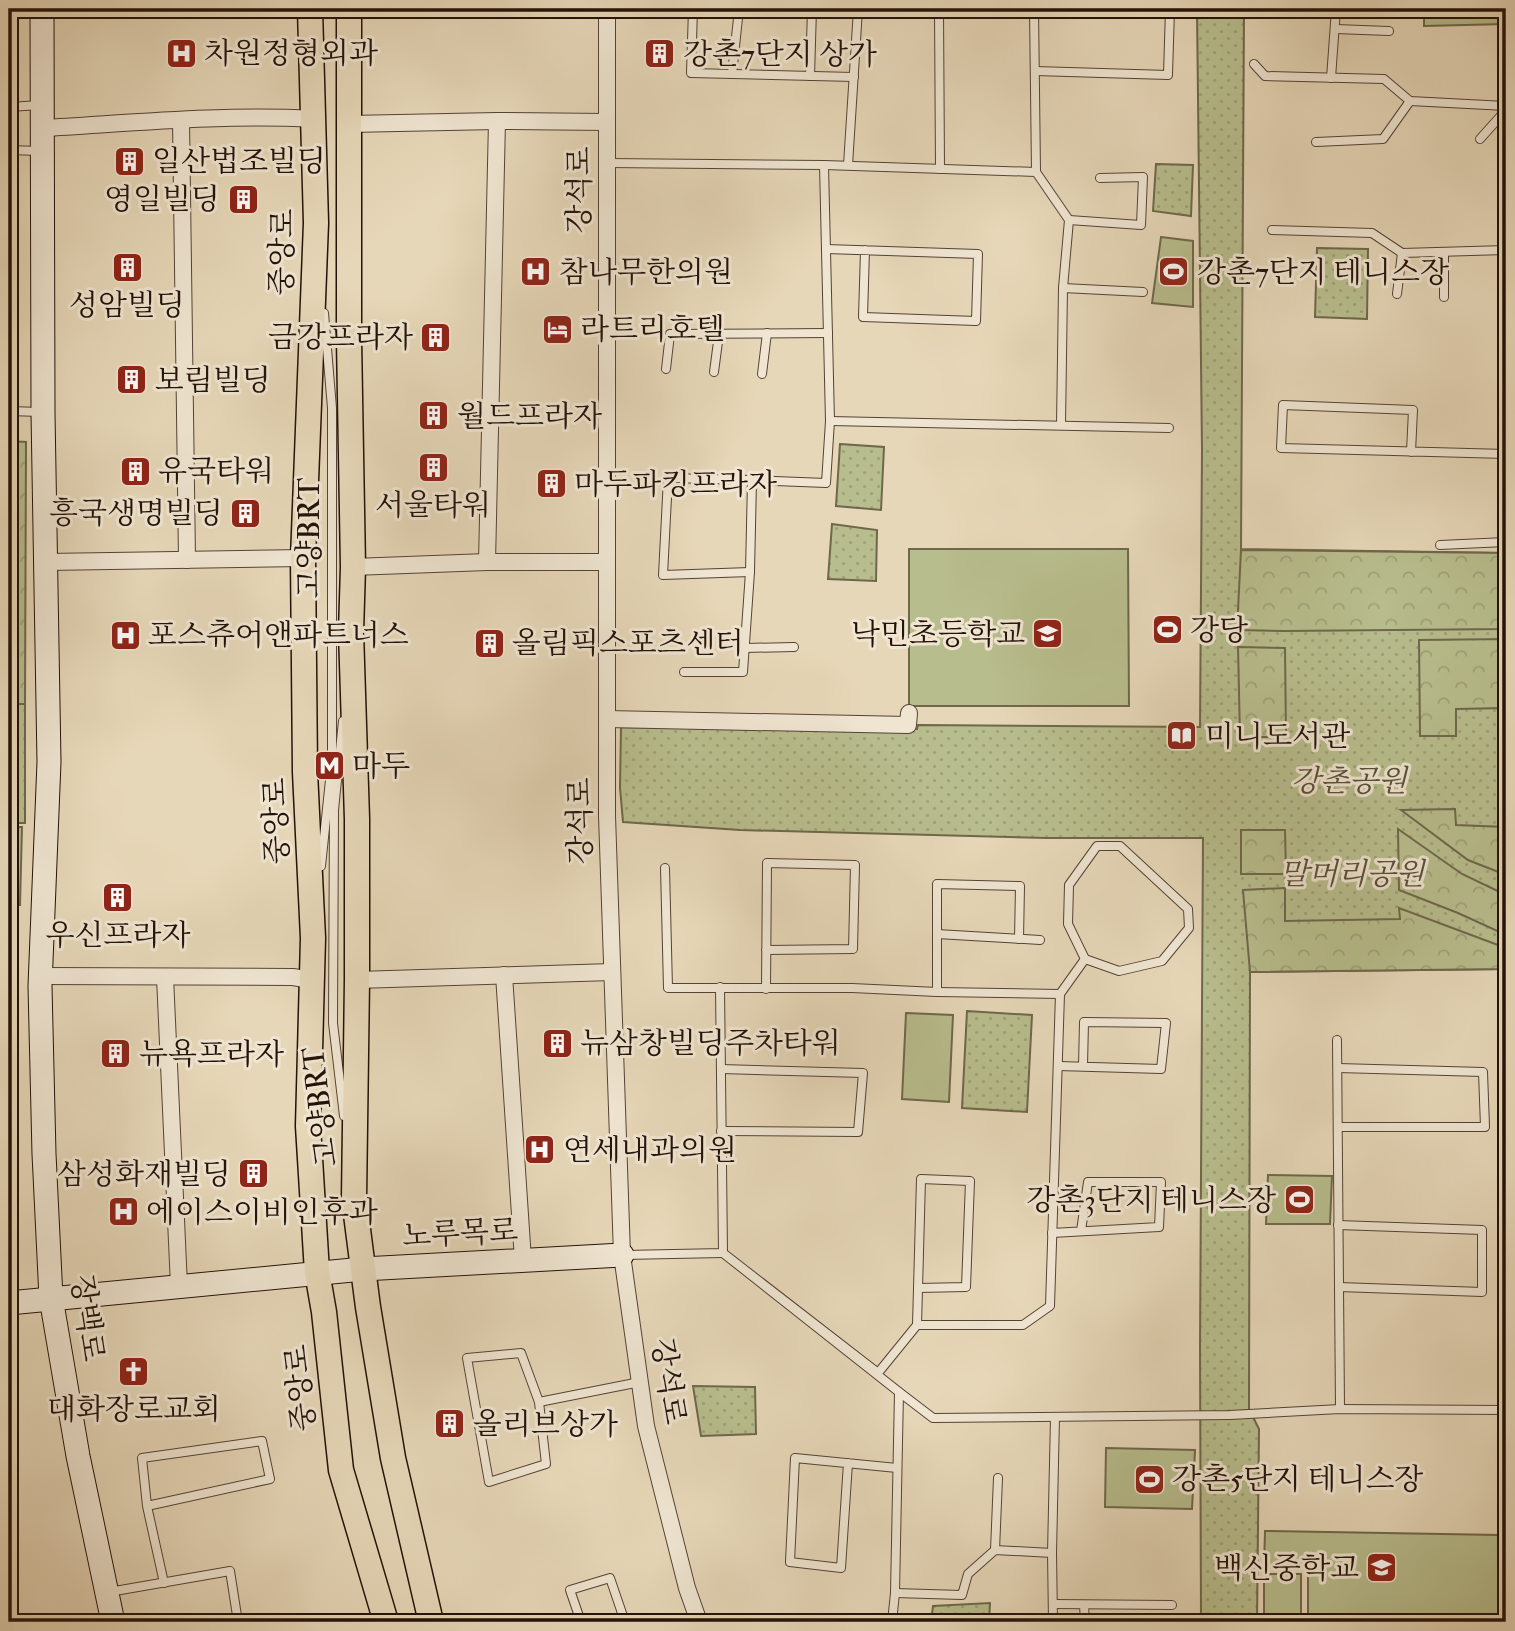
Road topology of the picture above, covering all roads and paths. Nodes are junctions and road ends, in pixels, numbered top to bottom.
1 (42, 9) edge
2 (310, 9) edge
3 (349, 9) edge
4 (607, 9) edge
5 (692, 9) edge
6 (739, 9) edge
7 (812, 9) edge
8 (858, 9) edge
9 (939, 9) edge
10 (1034, 9) edge
11 (1170, 9) edge
12 (1336, 9) edge
13 (1335, 29) junction
14 (1389, 31) dead end
15 (1254, 64) dead end
16 (1035, 71) junction
17 (732, 74) junction
18 (810, 76) junction
19 (855, 77) junction
20 (1331, 78) junction
21 (1410, 101) junction
22 (43, 105) junction
23 (9, 107) edge
24 (1506, 108) edge
25 (313, 119) junction
26 (181, 120) junction
27 (497, 121) junction
28 (607, 122) junction
29 (349, 124) junction
30 (43, 139) junction
31 (1480, 139) dead end
32 (1316, 142) dead end
33 (9, 150) edge
34 (607, 163) junction
35 (824, 165) junction
36 (848, 165) junction
37 (940, 169) junction
38 (1036, 172) junction
39 (1100, 178) dead end
40 (1069, 220) junction
41 (316, 223) junction
42 (1272, 230) dead end
43 (826, 249) junction
44 (865, 250) junction
45 (1506, 250) edge
46 (1402, 253) junction
47 (1444, 253) junction
48 (1063, 288) junction
49 (1143, 292) dead end
50 (1397, 294) dead end
51 (1444, 298) dead end
52 (828, 332) junction
53 (767, 333) junction
54 (719, 334) junction
55 (666, 369) dead end
56 (714, 372) dead end
57 (762, 374) dead end
58 (9, 411) edge
59 (43, 412) junction
60 (830, 421) junction
61 (1061, 425) junction
62 (1169, 428) dead end
63 (1411, 452) junction
64 (1506, 454) edge
65 (752, 480) junction
66 (1506, 542) edge
67 (1440, 545) dead end
68 (303, 558) junction
69 (187, 560) junction
70 (46, 562) junction
71 (487, 562) junction
72 (606, 562) junction
73 (353, 567) junction
74 (750, 572) junction
75 (351, 632) junction
76 (794, 647) dead end
77 (745, 648) junction
78 (684, 672) dead end
79 (909, 713) dead end
80 (607, 719) junction
81 (665, 868) dead end
82 (320, 870) dead end
83 (319, 883) dead end
84 (937, 934) junction
85 (313, 938) junction
86 (1019, 939) junction
87 (1040, 940) dead end
88 (766, 950) junction
89 (1085, 959) junction
90 (612, 972) junction
91 (504, 975) junction
92 (40, 976) junction
93 (165, 976) junction
94 (357, 980) junction
95 (311, 981) junction
96 (720, 986) junction
97 (766, 989) junction
98 (937, 992) junction
99 (1060, 994) junction
100 (1337, 1040) dead end
101 (1058, 1066) junction
102 (1083, 1066) junction
103 (721, 1069) junction
104 (1338, 1069) junction
105 (1338, 1127) junction
106 (721, 1131) junction
107 (354, 1199) junction
108 (1338, 1225) junction
109 (1081, 1231) junction
110 (1052, 1233) junction
111 (723, 1252) junction
112 (622, 1255) junction
113 (523, 1261) junction
114 (363, 1269) junction
115 (317, 1272) junction
116 (180, 1286) junction
117 (1339, 1287) junction
118 (918, 1288) junction
119 (51, 1298) junction
120 (9, 1303) edge
121 (917, 1325) junction
122 (640, 1382) junction
123 (900, 1392) junction
124 (539, 1402) junction
125 (1340, 1409) junction
126 (1506, 1410) edge
127 (1055, 1417) junction
128 (848, 1463) junction
129 (897, 1468) junction
130 (998, 1478) dead end
131 (147, 1506) junction
132 (995, 1550) junction
133 (1052, 1553) junction
134 (164, 1583) junction
135 (107, 1593) junction
136 (895, 1593) junction
137 (1053, 1604) junction
138 (1084, 1605) junction
139 (1172, 1605) dead end
140 (113, 1622) edge
141 (238, 1622) edge
142 (386, 1622) edge
143 (431, 1622) edge
144 (581, 1622) edge
145 (625, 1622) edge
146 (699, 1622) edge
147 (892, 1622) edge
148 (1054, 1622) edge
149 (1085, 1622) edge

1 - 22 street, 장백로
2 - 25 main road, 중앙로
3 - 29 main road
4 - 28 street, 강석로
5 - 17 lane
6 - 17 lane
7 - 18 lane
8 - 19 lane
9 - 37 lane
10 - 16 lane
11 - 16 lane
12 - 13 lane
13 - 14 lane
13 - 20 lane
15 - 20 lane
16 - 38 lane
17 - 18 lane
18 - 19 lane
19 - 36 lane
20 - 21 lane
21 - 24 lane
21 - 32 lane
22 - 23 lane
22 - 30 street, 장백로
24 - 31 lane
25 - 26 street
25 - 41 main road, 중앙로
26 - 30 street
26 - 69 street
27 - 28 street
27 - 29 street
27 - 71 street
28 - 34 street, 강석로
29 - 73 main road
30 - 33 lane
30 - 59 street, 장백로
34 - 35 lane
34 - 72 street, 강석로
35 - 36 lane
35 - 43 lane
36 - 37 lane
37 - 38 lane
38 - 40 lane
39 - 40 lane
40 - 48 lane
41 - 68 main road, 중앙로
41 - 82 lane, 고양BRT
42 - 46 lane
43 - 44 lane
43 - 52 lane
44 - 44 lane
45 - 47 lane
46 - 47 lane
46 - 50 lane
47 - 51 lane
48 - 49 lane
48 - 61 lane
52 - 53 lane
52 - 60 lane
53 - 54 lane
53 - 57 lane
54 - 55 lane
54 - 56 lane
58 - 59 lane
59 - 70 street, 장백로
60 - 61 lane
60 - 65 lane
61 - 62 lane
63 - 63 lane
63 - 64 lane
65 - 74 lane
65 - 74 lane
66 - 67 lane
68 - 69 street
68 - 85 main road, 중앙로
69 - 70 street
70 - 92 street, 장백로
71 - 72 street
71 - 73 street
72 - 80 street, 강석로
73 - 75 main road
74 - 77 lane
75 - 94 main road
75 - 107 lane, 고양BRT
76 - 77 lane
77 - 78 lane
79 - 80 street
80 - 90 street, 강석로
81 - 96 lane
83 - 85 lane
84 - 86 lane
84 - 86 lane
84 - 98 lane
85 - 95 main road, 중앙로
86 - 87 lane
88 - 88 lane
88 - 97 lane
89 - 89 lane
89 - 99 lane
90 - 91 street
90 - 112 street, 강석로
91 - 94 street
91 - 113 street
92 - 93 street
92 - 119 street, 장백로
93 - 95 street
93 - 116 street
94 - 107 main road
95 - 115 main road, 중앙로
96 - 97 lane
96 - 103 lane
97 - 98 lane
98 - 99 lane
99 - 101 lane
100 - 104 lane
101 - 102 lane
101 - 110 lane
102 - 102 lane
103 - 106 lane
103 - 106 lane
104 - 105 lane
104 - 105 lane
105 - 108 lane
106 - 111 lane
107 - 114 main road
108 - 117 lane
108 - 117 lane
109 - 109 lane
109 - 110 lane
110 - 121 lane
111 - 112 lane
111 - 121 lane
111 - 123 lane
112 - 113 street, 노루목로
112 - 122 street, 강석로
113 - 114 street, 노루목로
114 - 115 street, 노루목로
114 - 143 main road
115 - 116 street, 노루목로
115 - 142 main road, 중앙로
116 - 119 street, 노루목로
117 - 125 lane
118 - 118 lane
118 - 121 lane
119 - 120 street, 노루목로
119 - 135 street, 장백로
122 - 124 lane
122 - 146 street, 강석로
123 - 127 lane
123 - 129 lane
124 - 124 lane
125 - 126 lane
125 - 127 lane
127 - 133 lane
128 - 128 lane
128 - 129 lane
129 - 136 lane
130 - 132 lane
131 - 131 lane
131 - 134 lane
132 - 133 lane
132 - 136 lane
133 - 137 lane
134 - 135 lane
134 - 141 lane
135 - 140 street, 장백로
136 - 147 lane
137 - 138 lane
137 - 148 lane
138 - 139 lane
138 - 149 lane
144 - 145 lane

